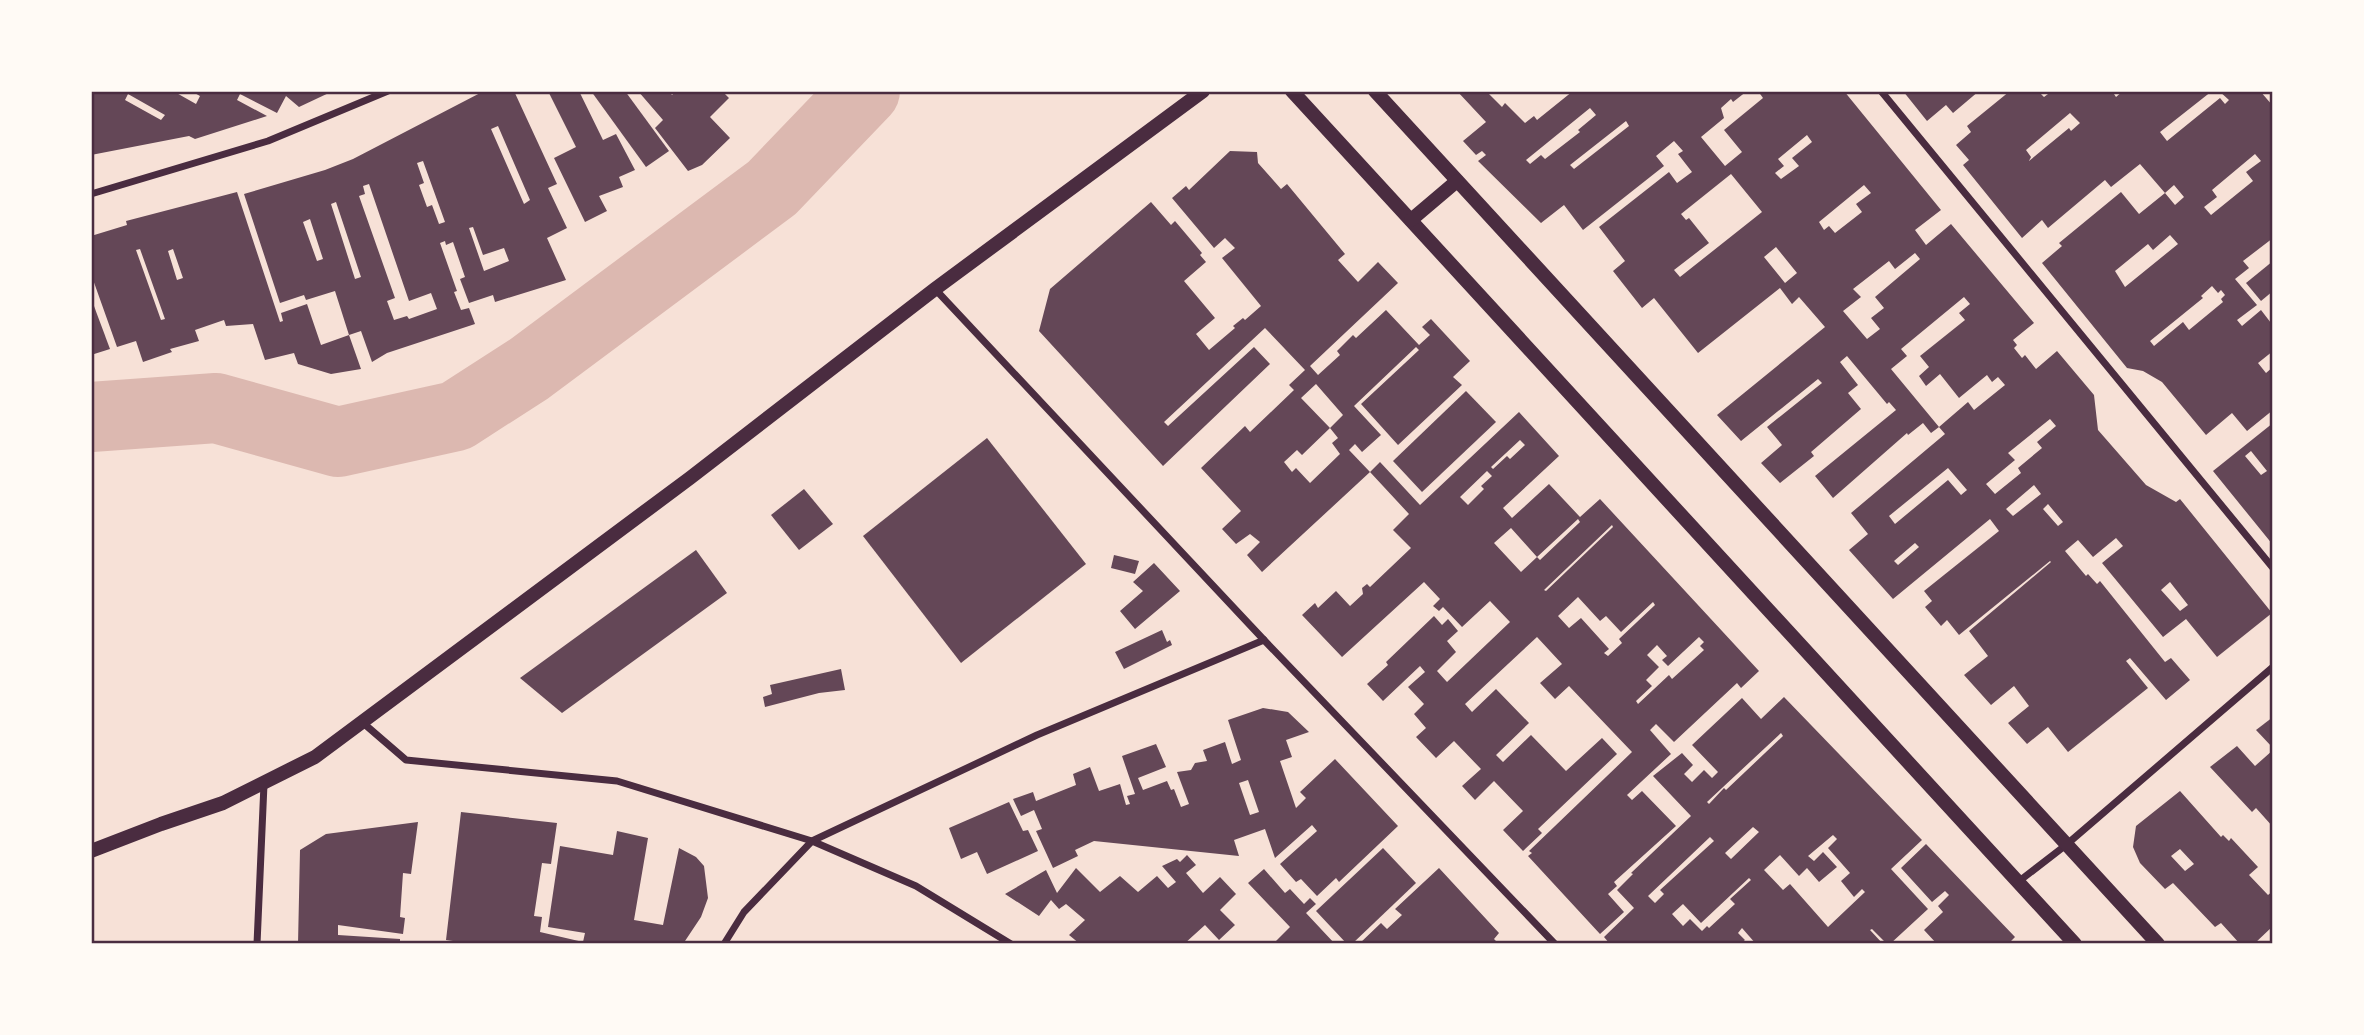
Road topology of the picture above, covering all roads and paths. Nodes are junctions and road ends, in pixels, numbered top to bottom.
1 (387, 91) edge
2 (1203, 91) edge
3 (1292, 91) edge
4 (1375, 91) edge
5 (1881, 91) edge
6 (1457, 181) junction
7 (91, 194) edge
8 (1411, 220) junction
9 (935, 289) junction
10 (2273, 568) edge
11 (1264, 640) junction
12 (2273, 667) edge
13 (362, 722) junction
14 (264, 783) junction
15 (813, 841) junction
16 (2066, 845) junction
17 (91, 851) edge
18 (2018, 882) junction
19 (257, 944) edge
20 (724, 944) edge
21 (1011, 944) edge
22 (1555, 944) edge
23 (2075, 944) edge
24 (2158, 944) edge

1 - 7 street
2 - 9 main road
3 - 8 main road
4 - 6 main road
5 - 10 street
6 - 8 main road
6 - 16 main road
8 - 18 main road
9 - 11 street
9 - 13 main road
11 - 15 street
11 - 22 street
12 - 16 street
13 - 14 main road
13 - 15 street
14 - 17 main road
14 - 19 street
15 - 20 street
15 - 21 street
16 - 18 street
16 - 24 main road
18 - 23 main road

